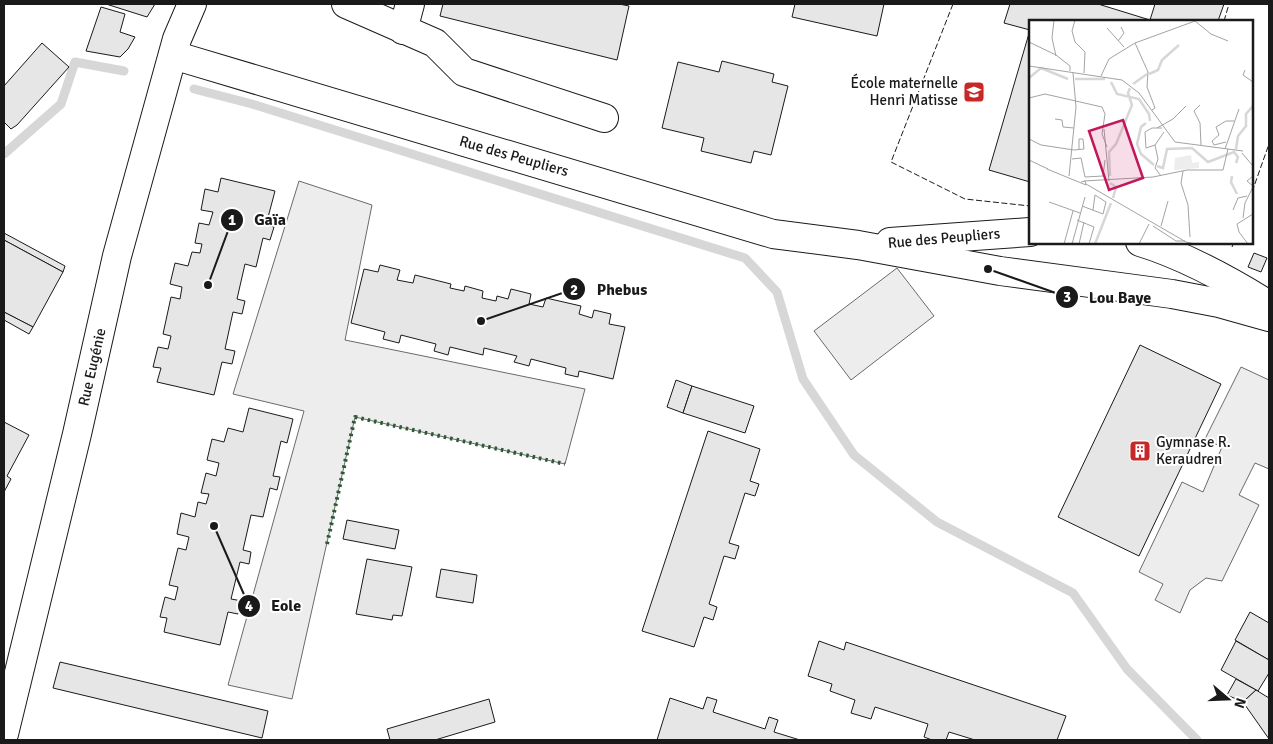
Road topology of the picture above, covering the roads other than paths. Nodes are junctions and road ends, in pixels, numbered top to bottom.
1 (192, 4) edge
2 (346, 4) edge
3 (410, 4) edge
4 (402, 30) junction
5 (173, 55) junction
6 (604, 118) dead end
7 (1029, 232) edge
8 (1146, 244) edge
9 (858, 245) junction
10 (1269, 305) edge
11 (1269, 317) edge
12 (4, 734) edge

1 - 5 street, Rue Eugénie
2 - 4 street
3 - 4 street
4 - 6 street
5 - 9 street, Rue des Peupliers
5 - 12 street, Rue Eugénie
7 - 9 street, Rue des Peupliers
8 - 10 street
9 - 11 street, Rue des Peupliers

